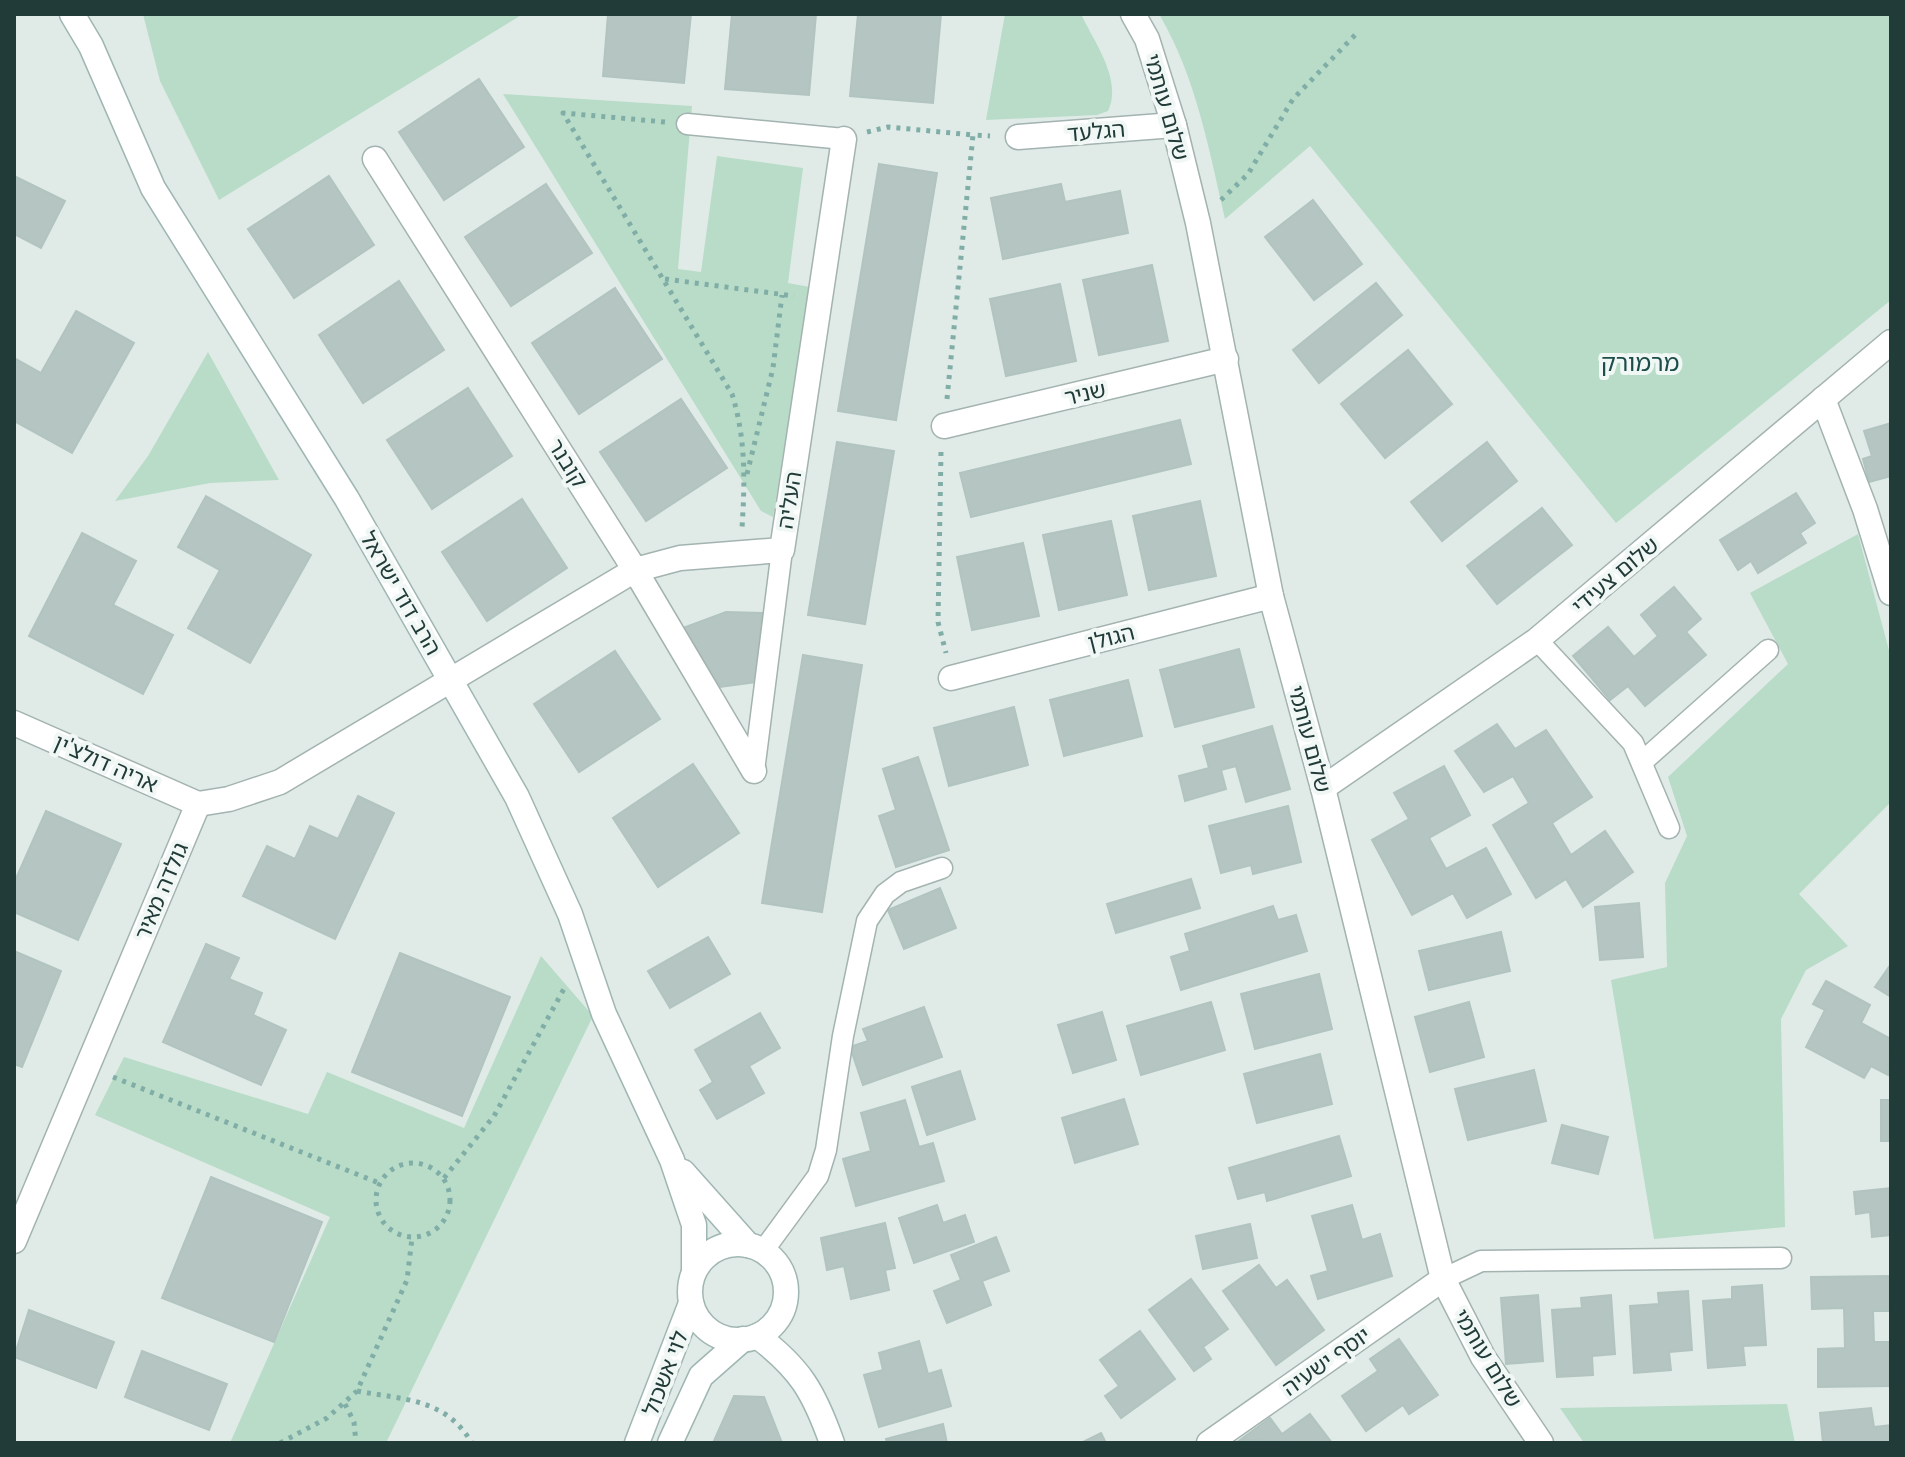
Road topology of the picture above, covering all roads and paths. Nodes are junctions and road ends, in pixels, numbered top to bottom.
1 (72, 14) edge
2 (92, 14) edge
3 (1133, 14) edge
4 (1358, 32) dead end
5 (91, 46) junction
6 (687, 124) joint
7 (1174, 125) junction
8 (973, 135) junction
9 (1018, 137) joint
10 (844, 139) junction
11 (375, 159) dead end
12 (1198, 223) junction
13 (664, 278) junction
14 (782, 295) junction
15 (820, 300) junction
16 (1891, 342) edge
17 (1226, 359) junction
18 (1823, 399) junction
19 (944, 426) junction
20 (746, 479) junction
21 (782, 550) junction
22 (740, 553) junction
23 (635, 570) junction
24 (1891, 593) edge
25 (1271, 596) junction
26 (1537, 640) junction
27 (1768, 650) dead end
28 (951, 678) joint
29 (452, 682) junction
30 (14, 723) edge
31 (1642, 762) junction
32 (754, 771) joint
33 (1323, 788) junction
34 (198, 804) junction
35 (1669, 828) dead end
36 (942, 868) dead end
37 (583, 954) junction
38 (86, 1066) junction
39 (672, 1160) junction
40 (444, 1178) junction
41 (379, 1183) junction
42 (412, 1238) junction
43 (14, 1241) edge
44 (756, 1248) junction
45 (1781, 1258) dead end
46 (694, 1271) junction
47 (1443, 1279) junction
48 (691, 1303) junction
49 (750, 1338) junction
50 (357, 1391) junction
51 (345, 1404) junction
52 (282, 1443) edge
53 (356, 1443) edge
54 (472, 1443) edge
55 (637, 1443) edge
56 (670, 1443) edge
57 (832, 1443) edge
58 (1209, 1443) edge
59 (1541, 1443) edge

1 - 5 street, הרב דוד ישראל
2 - 5 street, הרב דוד ישראל
3 - 7 street, שלום עותמי
4 - 12 path
5 - 29 street, הרב דוד ישראל
6 - 10 lane
6 - 13 path
7 - 9 street, הגלעד
7 - 12 street, שלום עותמי
8 - 9 path
8 - 10 path
8 - 19 path
10 - 15 street, העליה
11 - 23 street, קובנר
12 - 17 street, שלום עותמי
13 - 14 path
13 - 20 path
14 - 15 path
14 - 20 path
15 - 21 street, העליה
16 - 18 street, שלום צעידי
17 - 19 street, שניר
17 - 25 street, שלום עותמי
18 - 24 street
18 - 26 street, שלום צעידי
19 - 28 path
20 - 22 path
21 - 22 street, העליה
21 - 32 lane
22 - 23 street, העליה
23 - 29 street, העליה
23 - 32 street, קובנר
25 - 28 street, הגולן
25 - 33 street, שלום עותמי
26 - 31 lane
26 - 33 street, שלום צעידי
27 - 31 lane
29 - 34 street
29 - 37 street, הרב דוד ישראל
30 - 34 street, אריה דולצ'ין
31 - 35 lane
33 - 47 street, שלום עותמי
34 - 38 street, גולדה מאיר
36 - 44 lane
37 - 39 street, הרב דוד ישראל
37 - 40 path
38 - 41 path
38 - 43 street, גולדה מאיר
39 - 44 street, הרב דוד ישראל
39 - 46 street, הרב דוד ישראל
40 - 41 path
40 - 42 path
41 - 42 path
42 - 50 path
44 - 46 street
44 - 49 street
45 - 47 lane
46 - 48 street
47 - 58 street, יוסף ישעיה
47 - 59 street, שלום עותמי
48 - 49 street
48 - 55 street, לוי אשכול
49 - 56 street, לוי אשכול
49 - 57 street
50 - 51 path
50 - 54 path
51 - 52 path
51 - 53 path

